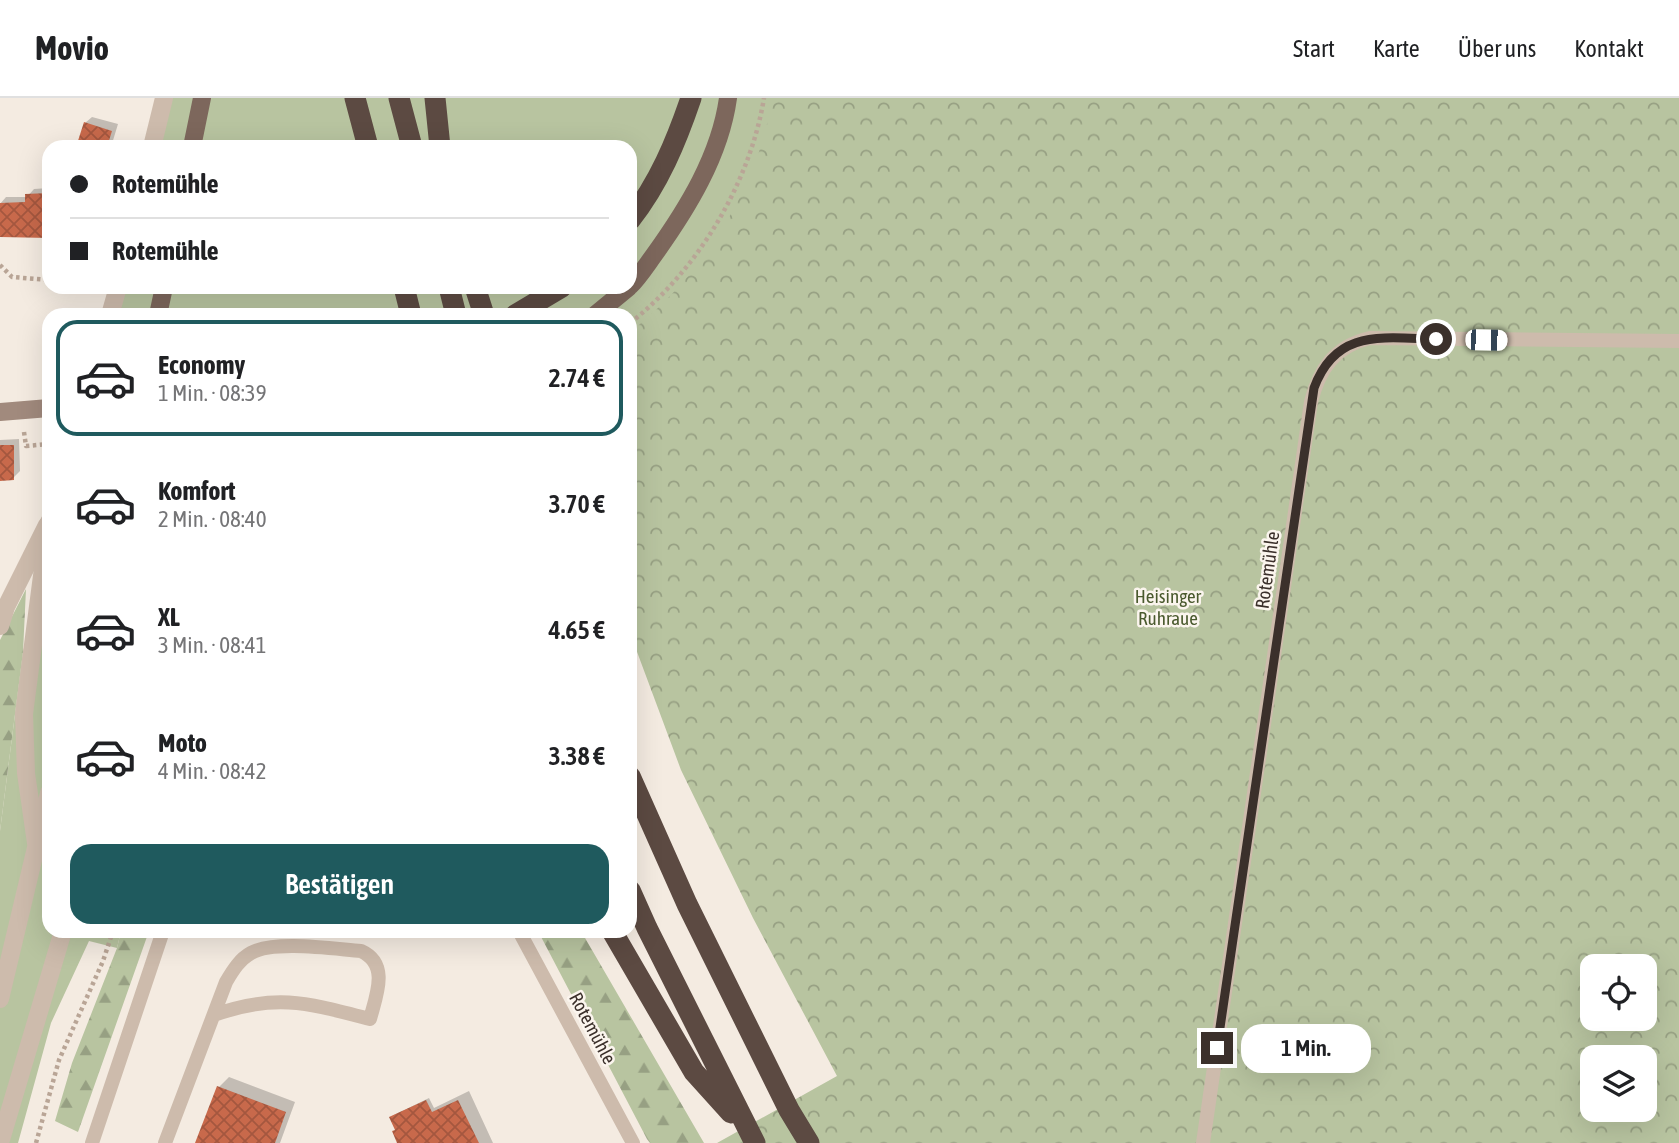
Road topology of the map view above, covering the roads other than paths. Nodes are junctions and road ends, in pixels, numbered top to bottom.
1 (164, 98) edge
2 (202, 98) edge
3 (355, 98) edge
4 (399, 98) edge
5 (435, 98) edge
6 (691, 98) edge
7 (728, 98) edge
8 (154, 140) edge
9 (193, 140) edge
10 (366, 140) edge
11 (410, 140) edge
12 (439, 140) edge
13 (637, 209) edge
14 (637, 276) edge
15 (550, 294) edge
16 (620, 294) edge
17 (526, 308) edge
18 (603, 308) edge
19 (1679, 341) edge
20 (42, 408) edge
21 (0, 412) edge
22 (42, 535) edge
23 (42, 575) edge
24 (0, 626) edge
25 (637, 792) edge
26 (42, 826) edge
27 (37, 850) junction
28 (637, 906) edge
29 (61, 938) edge
30 (161, 938) edge
31 (523, 938) edge
32 (616, 938) edge
33 (0, 999) edge
34 (214, 1015) junction
35 (752, 1138) edge
36 (0, 1143) edge
37 (92, 1143) edge
38 (165, 1143) edge
39 (633, 1143) edge
40 (808, 1143) edge
41 (1203, 1143) edge

1 - 8 street
2 - 9 main road
3 - 10 highway
4 - 11 highway
5 - 12 highway
6 - 13 highway
7 - 14 main road
15 - 17 highway
16 - 18 main road
19 - 41 lane, Rotemühle
20 - 21 main road
22 - 24 street
23 - 27 street
25 - 40 highway
26 - 27 street
27 - 33 street
28 - 35 highway
29 - 36 street
30 - 37 lane
31 - 39 lane, Rotemühle
32 - 35 highway
34 - 34 lane
34 - 38 lane

